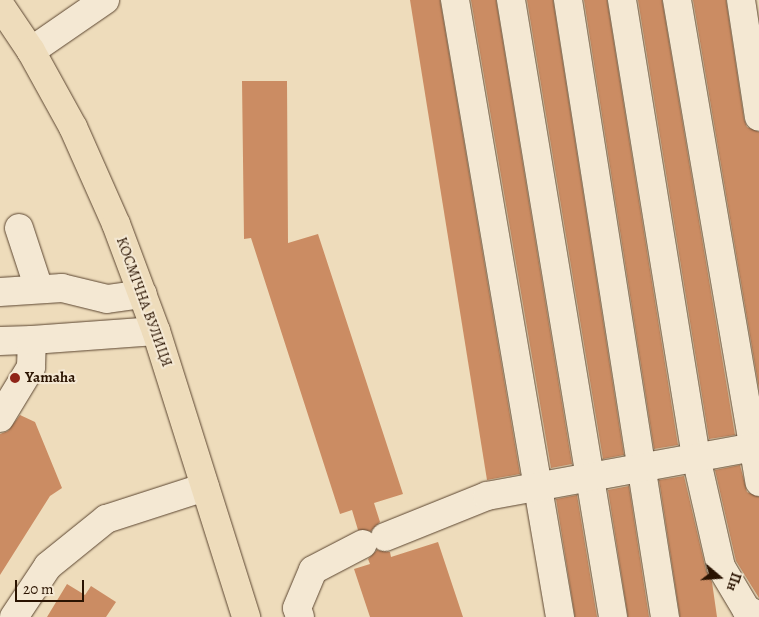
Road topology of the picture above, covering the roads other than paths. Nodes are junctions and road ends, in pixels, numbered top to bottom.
1 (105, 0) edge
2 (455, 0) edge
3 (511, 0) edge
4 (568, 0) edge
5 (622, 0) edge
6 (677, 0) edge
7 (741, 0) edge
8 (0, 5) edge
9 (82, 11) edge
10 (31, 52) junction
11 (759, 117) edge
12 (18, 228) dead end
13 (39, 289) junction
14 (0, 292) edge
15 (143, 294) junction
16 (156, 331) junction
17 (32, 340) junction
18 (0, 341) edge
19 (0, 418) edge
20 (756, 446) edge
21 (696, 457) junction
22 (640, 468) junction
23 (588, 477) junction
24 (759, 482) edge
25 (205, 487) junction
26 (536, 487) junction
27 (759, 616) edge
28 (14, 617) edge
29 (246, 617) edge
30 (300, 617) edge
31 (560, 617) edge
32 (613, 617) edge
33 (666, 617) edge

1 - 9 lane
2 - 26 lane
3 - 23 lane
4 - 22 lane
5 - 21 lane
6 - 20 lane
7 - 11 lane
8 - 10 main road, КОСМІЧНА ВУЛИЦЯ
9 - 10 lane
10 - 15 main road, КОСМІЧНА ВУЛИЦЯ
12 - 13 lane
13 - 14 lane
13 - 15 lane
15 - 16 main road, КОСМІЧНА ВУЛИЦЯ
16 - 17 lane
16 - 25 main road, КОСМІЧНА ВУЛИЦЯ
17 - 18 lane
17 - 19 lane
20 - 21 lane
20 - 24 lane
21 - 22 lane
21 - 27 lane
22 - 23 lane
22 - 33 lane
23 - 26 lane
23 - 32 lane
25 - 28 lane
25 - 29 main road, КОСМІЧНА ВУЛИЦЯ
26 - 30 lane
26 - 31 lane

